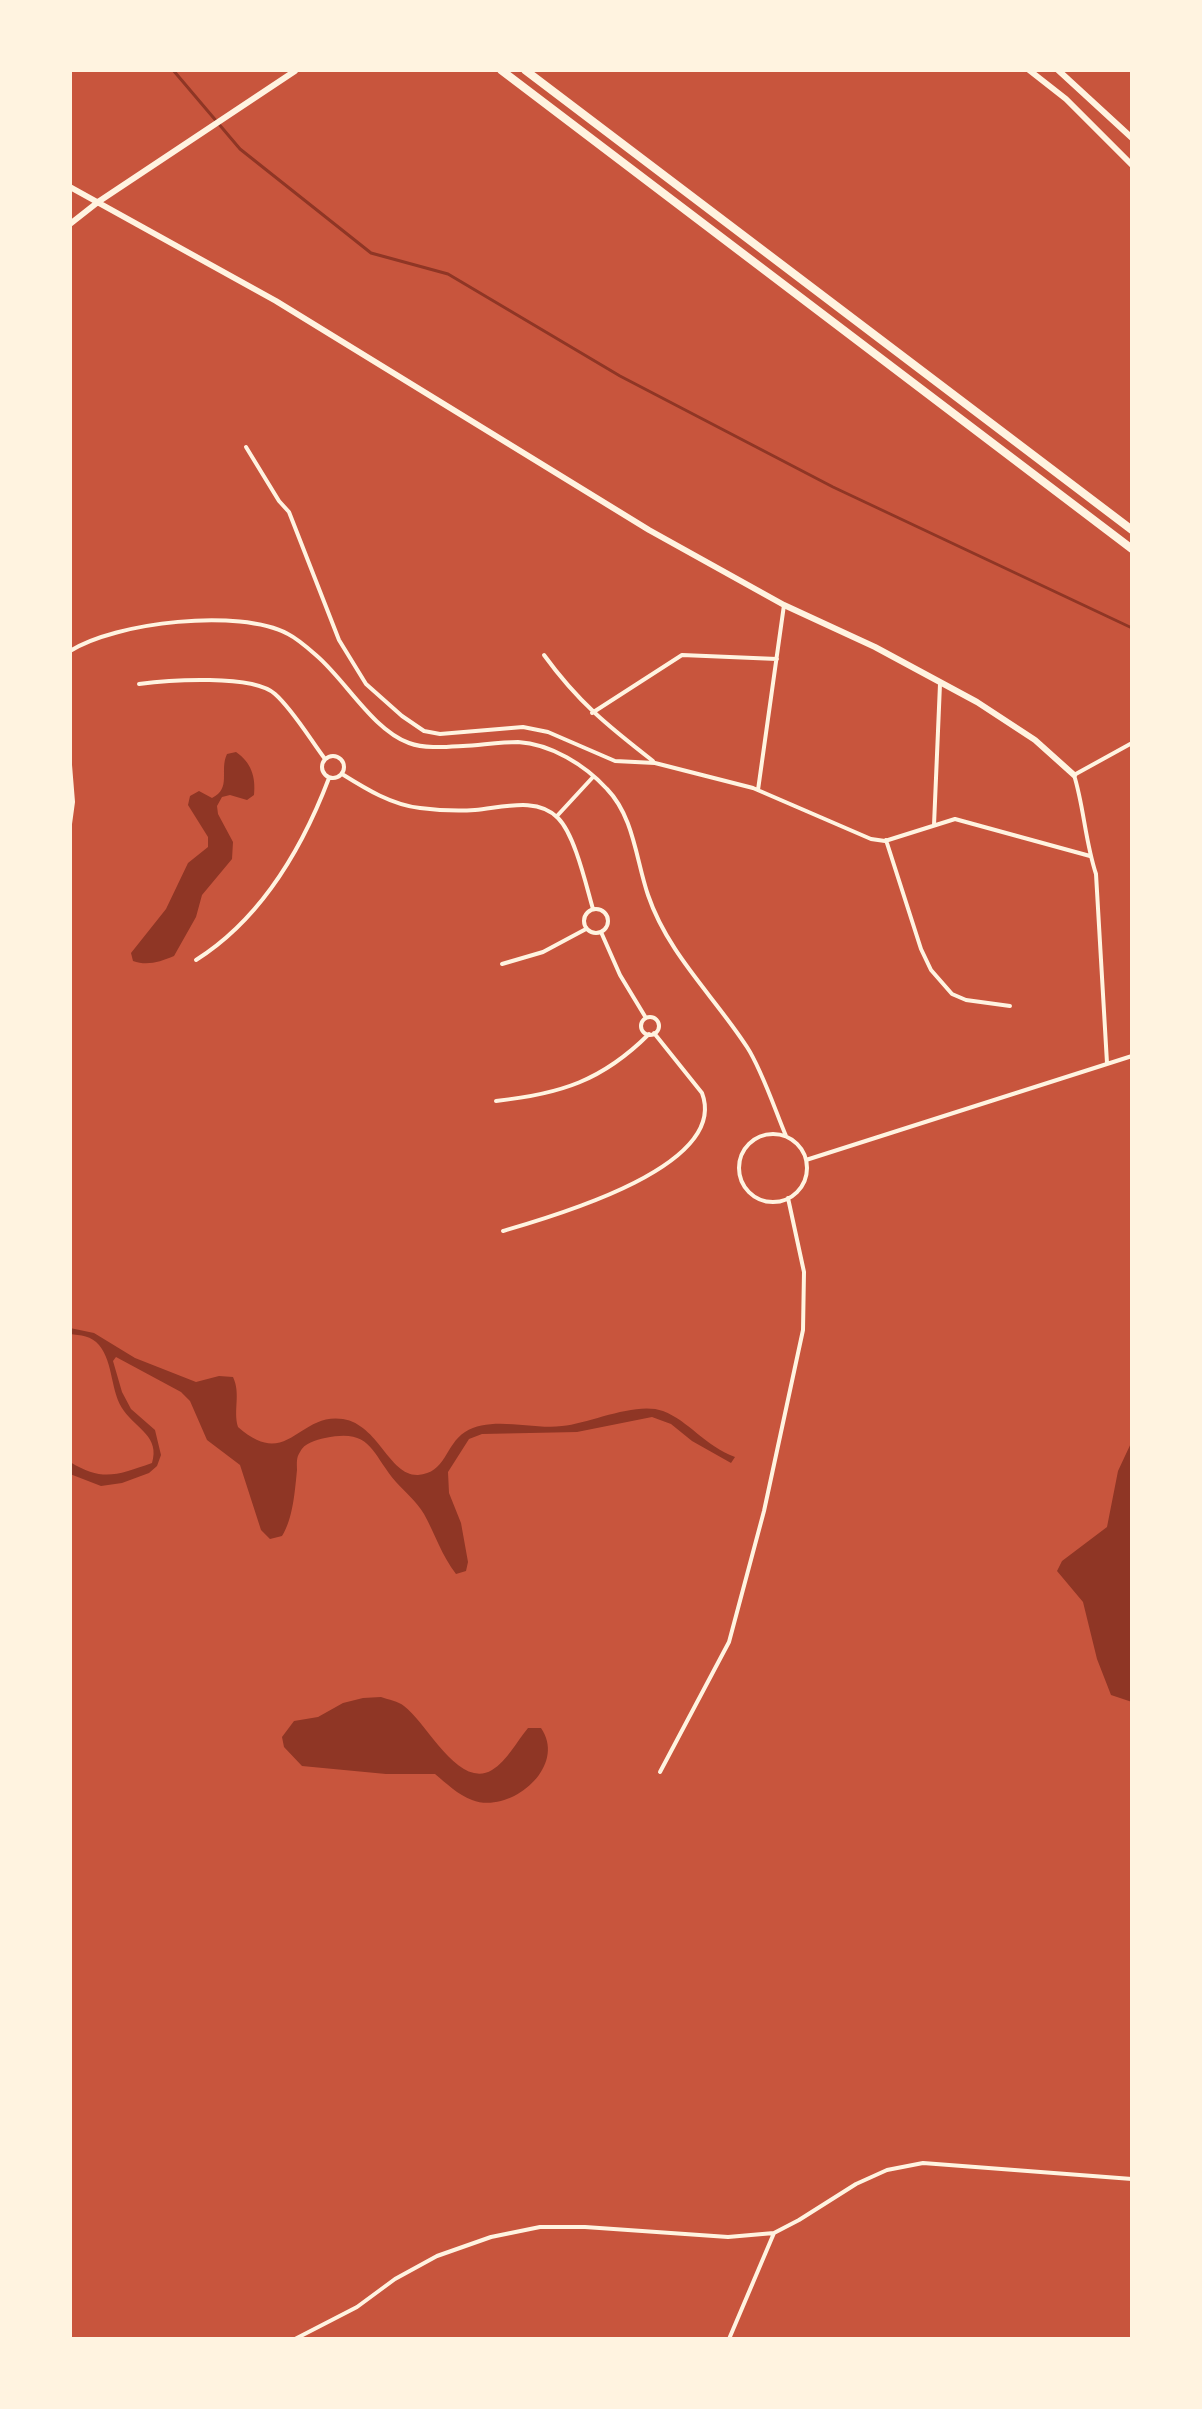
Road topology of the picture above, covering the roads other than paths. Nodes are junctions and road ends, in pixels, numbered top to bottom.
1 (501, 70) edge
2 (525, 70) edge
3 (1029, 70) edge
4 (1058, 70) edge
5 (295, 71) edge
6 (1132, 138) edge
7 (1132, 165) edge
8 (70, 187) edge
9 (98, 202) junction
10 (70, 224) edge
11 (246, 447) dead end
12 (1132, 530) edge
13 (1132, 549) edge
14 (784, 605) junction
15 (70, 651) edge
16 (544, 655) dead end
17 (777, 659) junction
18 (941, 682) junction
19 (139, 684) dead end
20 (592, 713) junction
21 (1132, 743) edge
22 (325, 759) junction
23 (655, 763) junction
24 (70, 765) edge
25 (342, 774) junction
26 (1074, 775) junction
27 (593, 777) junction
28 (329, 778) junction
29 (758, 790) junction
30 (557, 816) junction
31 (70, 824) edge
32 (934, 825) junction
33 (886, 840) junction
34 (1090, 856) junction
35 (593, 909) junction
36 (586, 929) junction
37 (601, 932) junction
38 (196, 960) dead end
39 (502, 964) dead end
40 (1010, 1006) dead end
41 (646, 1018) junction
42 (652, 1034) junction
43 (1132, 1056) edge
44 (1107, 1063) junction
45 (496, 1101) dead end
46 (786, 1136) junction
47 (806, 1160) junction
48 (788, 1198) junction
49 (503, 1231) dead end
50 (660, 1772) dead end
51 (1132, 2179) edge
52 (774, 2233) junction
53 (295, 2339) edge
54 (729, 2339) edge

1 - 13 highway
2 - 12 highway
3 - 7 street
4 - 6 street
5 - 9 street
8 - 9 street
9 - 10 street
9 - 14 street
11 - 23 street
14 - 17 street
14 - 18 street
15 - 27 street
16 - 20 street
17 - 20 street
17 - 29 street
18 - 26 street
18 - 32 street
19 - 22 street
20 - 23 street
21 - 26 street
22 - 25 street
22 - 28 street
23 - 29 street
24 - 31 street
25 - 28 street
25 - 30 street
26 - 34 street
27 - 30 street
27 - 46 street
28 - 38 street
29 - 33 street
30 - 35 street
32 - 33 street
32 - 34 street
33 - 40 street
34 - 44 street
35 - 36 street
35 - 37 street
36 - 37 street
36 - 39 street
37 - 41 street
41 - 42 street
41 - 42 street
42 - 45 street
42 - 49 street
43 - 44 street
44 - 47 street
46 - 47 street
46 - 48 street
47 - 48 street
48 - 50 street
51 - 52 street
52 - 53 street
52 - 54 street

